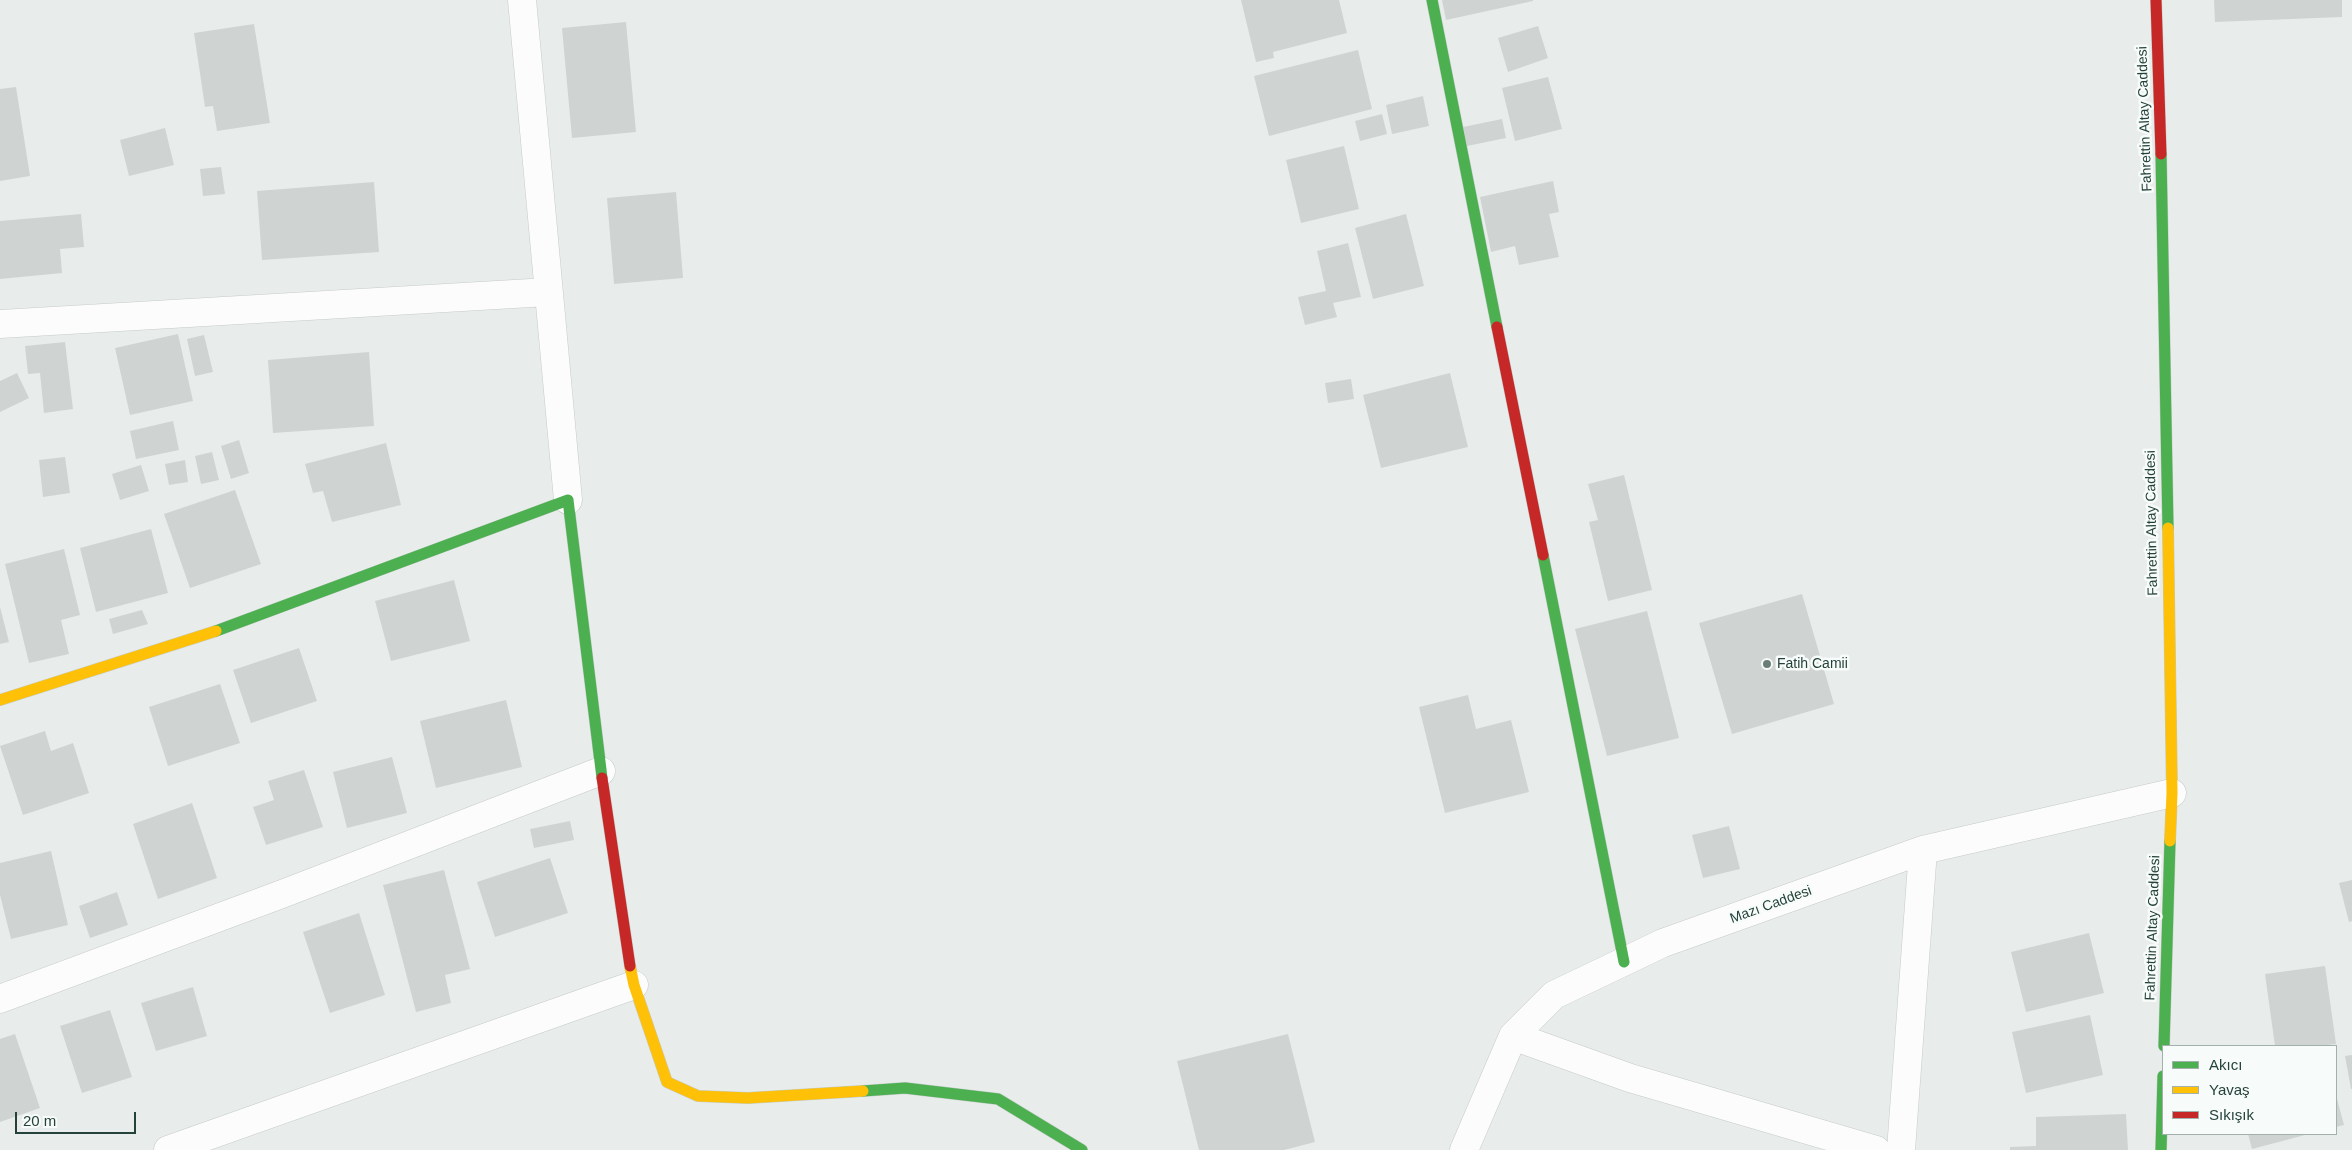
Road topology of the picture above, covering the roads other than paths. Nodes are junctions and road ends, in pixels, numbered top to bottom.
1 (522, 0) edge
2 (1432, 0) edge
3 (2156, 0) edge
4 (548, 292) junction
5 (0, 324) edge
6 (568, 500) junction
7 (0, 700) edge
8 (601, 771) junction
9 (2172, 793) junction
10 (1923, 850) junction
11 (1624, 962) junction
12 (634, 985) junction
13 (0, 999) edge
14 (1513, 1036) junction
15 (2164, 1045) edge
16 (2162, 1113) edge
17 (168, 1150) edge
18 (1082, 1150) edge
19 (1464, 1150) edge
20 (1876, 1150) edge
21 (1901, 1150) edge
22 (2161, 1150) edge

1 - 4 street
2 - 11 street
3 - 9 street, Fahrettin Altay Caddesi
4 - 5 street
4 - 6 street
6 - 7 street
6 - 8 street
8 - 12 street
8 - 13 street
9 - 10 street, Mazı Caddesi
9 - 15 street, Fahrettin Altay Caddesi
10 - 11 street, Mazı Caddesi
10 - 21 street
11 - 14 street, Mazı Caddesi
12 - 17 street
12 - 18 street
14 - 19 street, Mazı Caddesi
14 - 20 street
16 - 22 street

